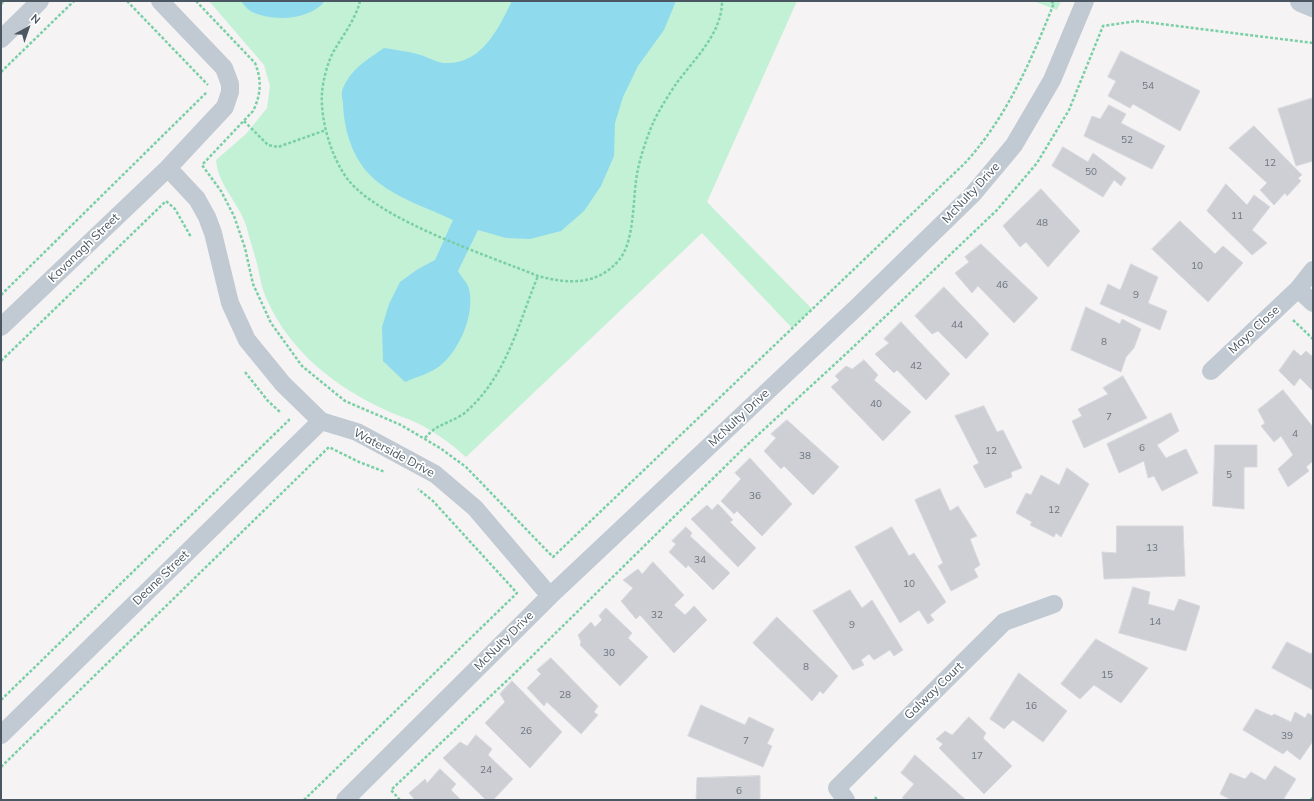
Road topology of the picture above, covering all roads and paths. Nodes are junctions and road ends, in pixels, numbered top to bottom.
1 (4, 1) edge
2 (40, 1) edge
3 (74, 1) edge
4 (127, 1) edge
5 (160, 1) edge
6 (360, 1) edge
7 (722, 1) edge
8 (1050, 1) edge
9 (1085, 1) edge
10 (1301, 1) edge
11 (1, 4) edge
12 (1313, 6) edge
13 (1, 39) edge
14 (1313, 43) edge
15 (1, 72) edge
16 (244, 121) dead end
17 (326, 130) junction
18 (202, 165) dead end
19 (168, 168) junction
20 (192, 239) dead end
21 (1313, 270) edge
22 (538, 276) junction
23 (1298, 289) junction
24 (1, 296) edge
25 (1313, 303) edge
26 (1288, 316) dead end
27 (1, 327) edge
28 (1313, 339) edge
29 (1, 361) edge
30 (243, 369) dead end
31 (1211, 371) dead end
32 (321, 421) junction
33 (425, 438) junction
34 (392, 474) dead end
35 (416, 488) dead end
36 (550, 596) junction
37 (1054, 604) dead end
38 (1, 700) edge
39 (1, 735) edge
40 (1, 767) edge
41 (356, 796) edge
42 (1313, 797) edge
43 (304, 800) edge
44 (400, 800) edge
45 (846, 800) edge
46 (1311, 800) edge

1 - 11 path
2 - 13 street
3 - 15 path
4 - 24 path
5 - 19 street, Kavanagh Street
6 - 17 path
7 - 22 path
8 - 33 path
9 - 36 street, McNulty Drive
10 - 12 main road
14 - 44 path
16 - 17 path
17 - 22 path
18 - 33 path
19 - 27 street, Kavanagh Street
19 - 32 street, Waterside Drive
20 - 29 path
21 - 23 street, Mayo Close
22 - 33 path
23 - 25 street
23 - 31 street, Mayo Close
26 - 28 path
30 - 38 path
32 - 36 street, Waterside Drive
32 - 39 street, Deane Street
34 - 40 path
35 - 43 path
36 - 41 street, McNulty Drive
37 - 45 street, Galway Court
42 - 46 path

